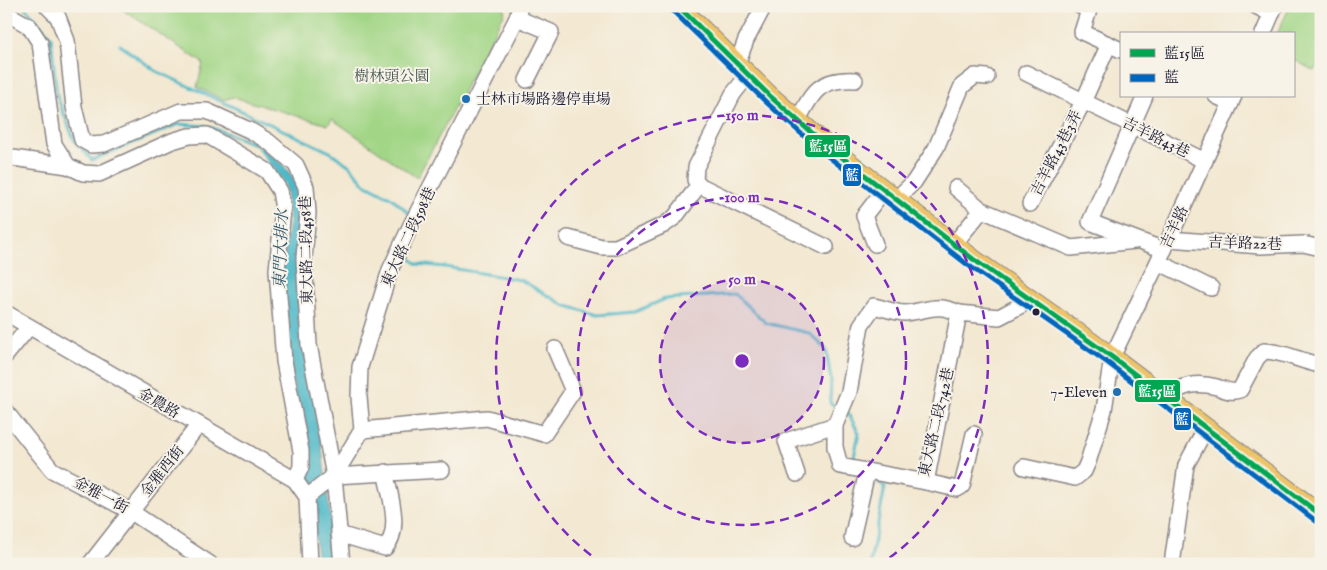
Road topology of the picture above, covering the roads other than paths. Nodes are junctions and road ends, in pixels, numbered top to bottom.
1 (47, 6) edge
2 (678, 6) edge
3 (764, 6) edge
4 (1080, 6) edge
5 (1256, 6) edge
6 (1273, 10) edge
7 (519, 12) edge
8 (6, 13) edge
9 (1263, 32) edge
10 (1115, 47) edge
11 (743, 69) junction
12 (1026, 73) dead end
13 (987, 77) dead end
14 (527, 80) dead end
15 (855, 80) dead end
16 (1144, 98) edge
17 (1233, 100) edge
18 (1082, 102) junction
19 (798, 120) junction
20 (1132, 126) junction
21 (6, 157) edge
22 (1205, 161) junction
23 (68, 166) junction
24 (698, 185) junction
25 (956, 188) dead end
26 (890, 194) junction
27 (1030, 204) dead end
28 (982, 210) junction
29 (568, 238) dead end
30 (1139, 240) junction
31 (1319, 243) edge
32 (875, 244) dead end
33 (954, 244) junction
34 (826, 247) dead end
35 (1164, 250) junction
36 (1211, 288) dead end
37 (1031, 300) junction
38 (6, 313) edge
39 (959, 313) junction
40 (29, 327) junction
41 (554, 349) dead end
42 (6, 355) edge
43 (1112, 358) junction
44 (1321, 365) edge
45 (1166, 398) junction
46 (6, 412) edge
47 (835, 425) junction
48 (198, 426) junction
49 (1206, 428) junction
50 (362, 430) junction
51 (974, 434) dead end
52 (1024, 467) dead end
53 (442, 470) dead end
54 (385, 472) junction
55 (867, 472) junction
56 (797, 474) dead end
57 (334, 476) junction
58 (295, 480) junction
59 (926, 482) junction
60 (307, 497) junction
61 (130, 510) junction
62 (1321, 515) edge
63 (339, 534) junction
64 (852, 538) dead end
65 (90, 564) edge
66 (210, 564) edge
67 (310, 564) edge
68 (342, 564) edge
69 (1172, 564) edge

1 - 57 street, 東大路二段458巷
2 - 11 main road
3 - 11 street
4 - 10 street
5 - 6 street
6 - 9 street
7 - 14 street
7 - 50 street, 東大路二段598巷
8 - 23 street
10 - 18 street, 吉羊路43巷3弄
11 - 19 main road
11 - 24 street
12 - 18 street, 吉羊路43巷
13 - 26 street
15 - 19 street
16 - 20 street
17 - 22 street, 吉羊路
18 - 20 street, 吉羊路43巷
18 - 27 street, 吉羊路43巷3弄
19 - 26 main road
20 - 22 street, 吉羊路43巷
20 - 30 street
21 - 23 street
22 - 35 street, 吉羊路
23 - 58 street
24 - 29 street
24 - 34 street
25 - 28 street
26 - 32 street
26 - 33 main road
28 - 30 street
28 - 33 street
30 - 35 street
31 - 35 street, 吉羊路22巷
33 - 37 main road
35 - 36 street
35 - 43 street, 吉羊路
37 - 39 street
37 - 43 main road
38 - 40 street, 金農路
39 - 47 street
39 - 59 street, 東大路二段742巷
40 - 42 street
40 - 48 street, 金農路
41 - 50 street
43 - 45 main road
43 - 52 street, 吉羊路
44 - 45 street
45 - 49 main road
46 - 61 street, 金雅一街
47 - 55 street, 東大路二段742巷
47 - 56 street
48 - 58 street, 金農路
48 - 61 street, 金雅西街
49 - 62 main road
49 - 69 street
50 - 57 street
51 - 59 street
53 - 54 street
54 - 57 street
54 - 63 street
55 - 59 street, 東大路二段742巷
55 - 64 street
57 - 60 street
57 - 63 street
58 - 60 street, 金農路
60 - 67 street
61 - 65 street, 金雅西街
61 - 66 street, 金雅一街
63 - 68 street

